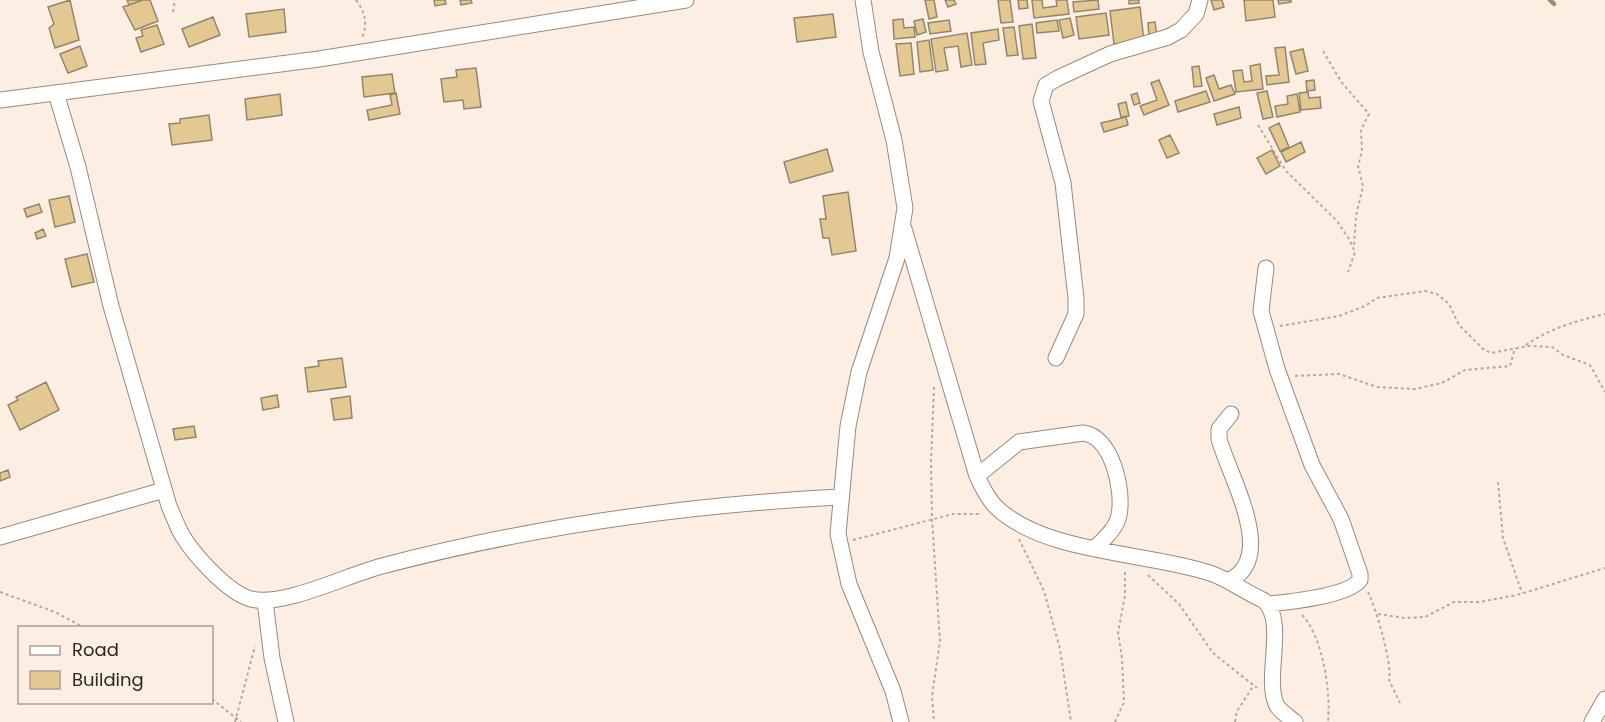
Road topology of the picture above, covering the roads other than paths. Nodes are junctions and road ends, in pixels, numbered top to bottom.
1 (686, 0) edge
2 (863, 0) edge
3 (1200, 0) edge
4 (56, 93) junction
5 (0, 100) edge
6 (904, 229) junction
7 (1266, 268) dead end
8 (1056, 358) dead end
9 (1231, 414) dead end
10 (977, 476) junction
11 (164, 490) junction
12 (839, 497) junction
13 (0, 537) edge
14 (1094, 549) junction
15 (1228, 581) junction
16 (265, 601) junction
17 (1269, 604) junction
18 (1605, 699) edge
19 (286, 722) edge
20 (901, 722) edge
21 (1295, 722) edge
22 (1592, 722) edge

1 - 4 street
2 - 6 street
3 - 8 street
4 - 5 street
4 - 11 street
6 - 10 street
6 - 12 street
7 - 17 street
9 - 15 street
10 - 14 street
10 - 14 street
11 - 13 street
11 - 16 street
12 - 16 street
12 - 20 street
14 - 15 street
15 - 17 street
16 - 19 street
17 - 21 street
18 - 22 street

